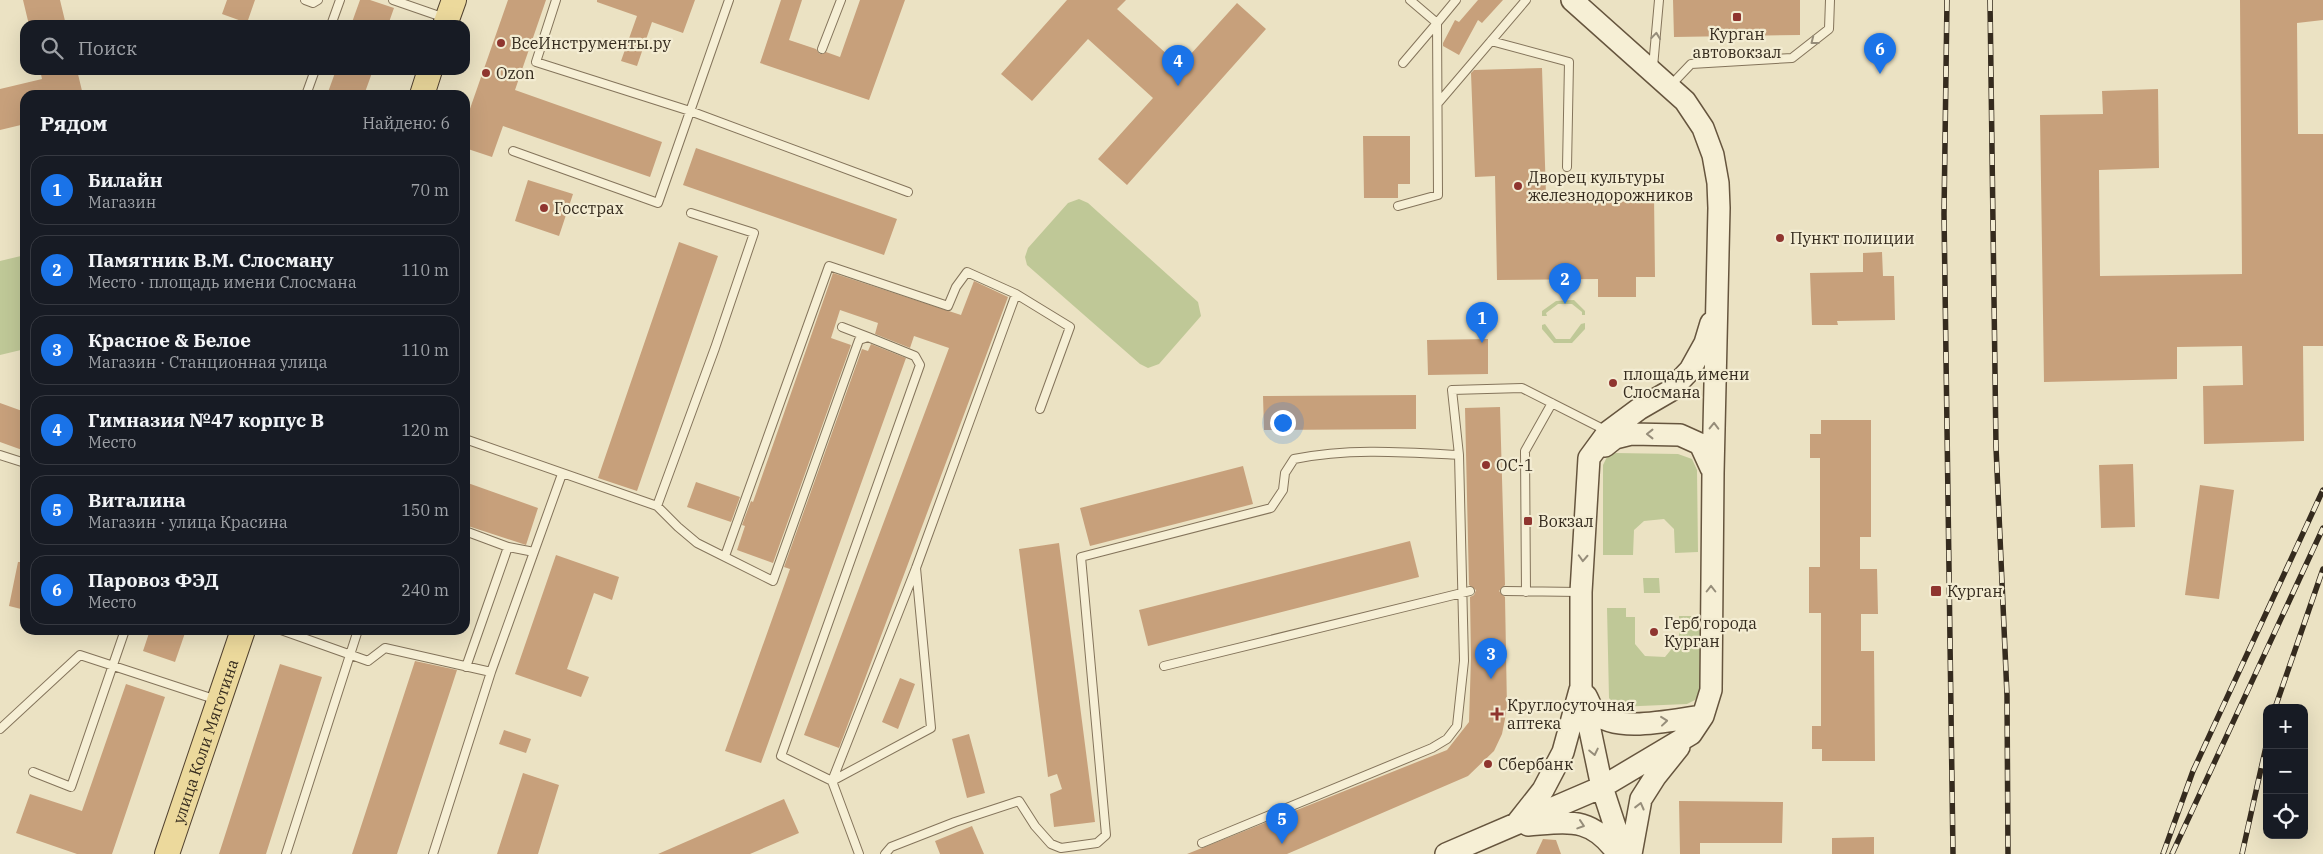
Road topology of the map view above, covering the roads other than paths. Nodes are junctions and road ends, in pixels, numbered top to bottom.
1 (306, 0) edge
2 (318, 0) edge
3 (340, 0) edge
4 (393, 0) edge
5 (556, 0) edge
6 (728, 0) edge
7 (841, 0) edge
8 (1410, 0) edge
9 (1456, 0) edge
10 (1526, 0) edge
11 (1572, 0) edge
12 (1659, 0) edge
13 (1830, 0) edge
14 (449, 15) edge
15 (333, 20) edge
16 (1437, 23) junction
17 (1492, 41) junction
18 (822, 49) dead end
19 (1403, 63) dead end
20 (1652, 72) junction
21 (313, 75) edge
22 (428, 75) edge
23 (1669, 88) junction
24 (308, 90) edge
25 (424, 90) edge
26 (1439, 102) junction
27 (690, 111) junction
28 (513, 151) dead end
29 (1567, 167) dead end
30 (908, 192) dead end
31 (1398, 206) dead end
32 (691, 213) dead end
33 (1016, 294) junction
34 (1717, 301) junction
35 (842, 327) dead end
36 (868, 337) junction
37 (1552, 402) junction
38 (1040, 409) dead end
39 (1608, 432) junction
40 (470, 441) edge
41 (0, 455) edge
42 (1459, 455) junction
43 (1590, 458) junction
44 (20, 461) edge
45 (1713, 473) junction
46 (562, 474) junction
47 (657, 506) junction
48 (470, 534) edge
49 (508, 547) junction
50 (534, 552) junction
51 (725, 556) junction
52 (916, 568) junction
53 (1466, 592) junction
54 (1505, 592) dead end
55 (1526, 592) junction
56 (1581, 592) junction
57 (123, 635) edge
58 (241, 635) edge
59 (295, 635) edge
60 (356, 635) edge
61 (350, 654) junction
62 (114, 666) junction
63 (1164, 666) dead end
64 (466, 667) junction
65 (491, 672) junction
66 (1581, 687) junction
67 (219, 700) junction
68 (1703, 716) junction
69 (0, 729) edge
70 (1691, 734) junction
71 (33, 772) dead end
72 (832, 781) junction
73 (1602, 787) junction
74 (1516, 826) junction
75 (1202, 843) dead end
76 (167, 854) edge
77 (286, 854) edge
78 (433, 854) edge
79 (859, 854) edge
80 (885, 854) edge
81 (1446, 854) edge
82 (1618, 854) edge
83 (1624, 854) edge
84 (1631, 854) edge

1 - 2 lane
3 - 15 lane
4 - 14 lane
5 - 27 lane
6 - 27 lane
7 - 18 lane
8 - 16 lane
9 - 16 lane
10 - 17 lane
11 - 20 main road
20 -> 12 lane
13 -> 23 lane
16 - 19 lane
16 - 26 lane
17 - 26 lane
17 - 29 lane
20 - 23 main road
21 - 24 lane
22 - 25 main road
23 - 34 main road
26 - 31 lane
27 - 28 lane
27 - 30 lane
32 - 47 lane
33 - 38 lane
33 - 51 lane
33 - 52 lane
34 - 39 main road
45 -> 34 main road
35 - 36 lane
36 - 51 lane
36 - 72 lane
37 - 39 lane
37 - 42 lane
37 - 55 lane
39 - 43 main road
40 - 46 lane
41 - 44 lane
42 - 53 lane
42 - 80 lane
45 -> 43 main road
43 -> 56 main road
68 -> 45 main road
46 - 47 lane
46 - 50 lane
47 - 51 lane
48 - 49 lane
49 - 50 lane
49 - 64 lane
50 - 65 lane
52 - 72 lane
52 - 72 lane
53 - 63 lane
53 - 75 lane
54 - 55 lane
55 - 56 lane
56 - 66 main road
57 - 62 lane
58 - 67 main road, улица Коли Мяготина
59 - 61 lane
60 - 61 lane
61 - 64 lane
61 - 77 lane
62 - 67 lane
62 - 69 lane
62 - 71 lane
64 - 65 lane
65 - 78 lane
66 -> 68 main road
66 -> 73 main road
66 - 74 main road
67 - 76 main road, улица Коли Мяготина
68 - 70 main road
70 - 73 main road
84 -> 70 main road
72 - 79 lane
73 - 74 main road
73 - 83 main road
74 - 81 main road
74 -> 82 main road

